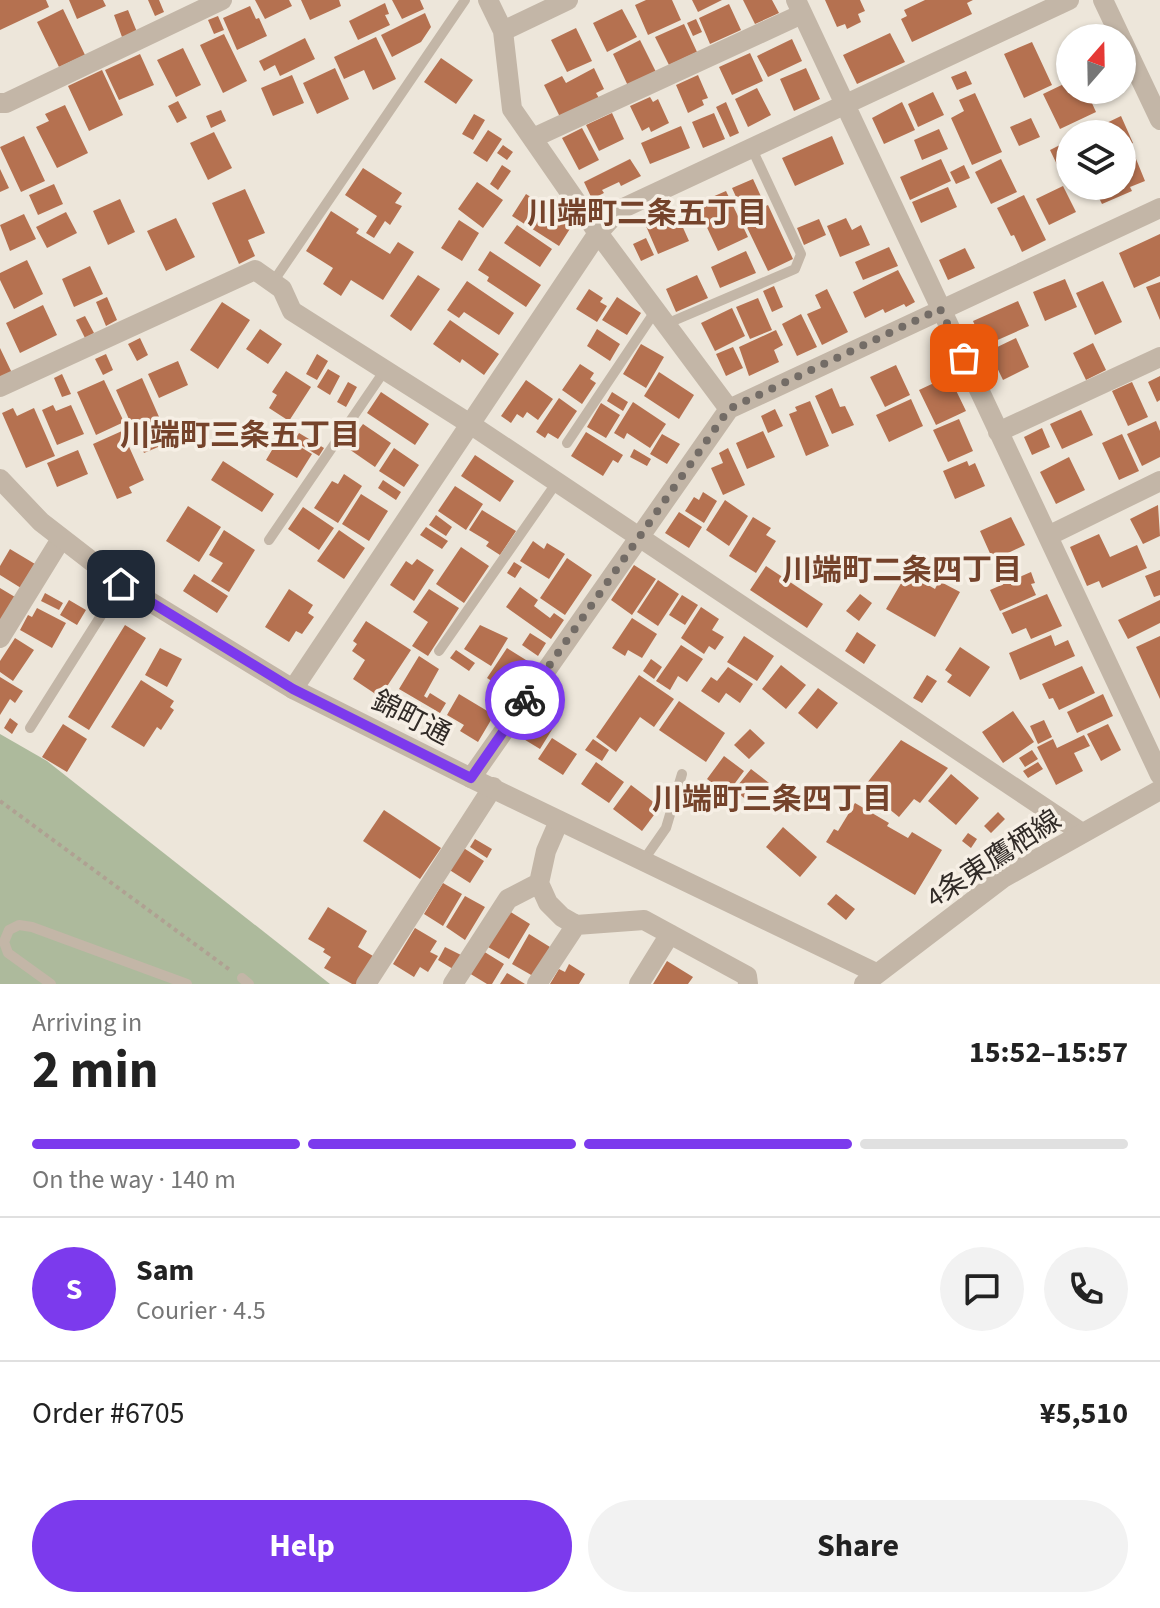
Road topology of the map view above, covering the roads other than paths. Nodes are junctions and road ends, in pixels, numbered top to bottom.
1 (222, 0) edge
2 (465, 0) edge
3 (488, 0) edge
4 (568, 0) edge
5 (1069, 0) edge
6 (1103, 0) edge
7 (799, 7) edge
8 (1115, 24) edge
9 (503, 31) junction
10 (1136, 69) edge
11 (0, 103) edge
12 (847, 106) junction
13 (1160, 120) edge
14 (533, 138) junction
15 (752, 149) junction
16 (1160, 208) edge
17 (598, 233) junction
18 (273, 282) junction
19 (940, 309) junction
20 (661, 317) junction
21 (1160, 357) edge
22 (385, 369) junction
23 (0, 387) edge
24 (729, 409) junction
25 (470, 424) junction
26 (998, 432) junction
27 (567, 443) dead end
28 (1160, 481) edge
29 (557, 482) junction
30 (2, 485) edge
31 (637, 536) junction
32 (1048, 536) junction
33 (61, 539) junction
34 (269, 540) dead end
35 (121, 584) junction
36 (0, 638) edge
37 (439, 651) dead end
38 (293, 689) junction
39 (30, 728) dead end
40 (682, 774) dead end
41 (1160, 775) edge
42 (471, 778) junction
43 (493, 787) junction
44 (1160, 790) edge
45 (559, 821) junction
46 (1082, 833) junction
47 (643, 861) junction
48 (539, 883) junction
49 (576, 925) junction
50 (670, 934) junction
51 (878, 980) edge
52 (51, 984) edge
53 (187, 984) edge
54 (366, 984) edge
55 (453, 984) edge
56 (537, 984) edge
57 (639, 984) edge
58 (748, 984) edge

1 - 11 street
2 - 18 lane
3 - 9 street
4 - 9 street
5 - 12 street
6 - 8 street
7 - 12 street
7 - 14 street
9 - 14 street
10 - 13 street
12 - 15 street
12 - 19 street
14 - 17 street
15 - 17 street
15 - 20 lane
16 - 19 street
17 - 20 street
17 - 25 street
18 - 22 street
18 - 23 street
19 - 24 street
19 - 26 street
20 - 24 street
20 - 27 lane
21 - 26 street
22 - 25 street
22 - 34 lane
24 - 31 street
25 - 29 street
25 - 38 street
26 - 32 street
28 - 32 street
29 - 31 street
29 - 37 lane
30 - 33 street, 錦町通
31 - 42 street
31 - 46 street
32 - 41 street
33 - 35 street, 錦町通
33 - 36 street
35 - 38 street, 錦町通
35 - 39 lane
38 - 42 street, 錦町通
40 - 47 lane
42 - 43 street, 錦町通
43 - 45 street, 錦町通
43 - 54 street
44 - 46 street, 4条東鷹栖線
45 - 47 street, 錦町通
45 - 48 street
46 - 51 street, 4条東鷹栖線
47 - 51 street, 錦町通
48 - 49 street
48 - 55 street
49 - 50 street
49 - 56 street
50 - 57 street
50 - 58 street
52 - 53 lane

